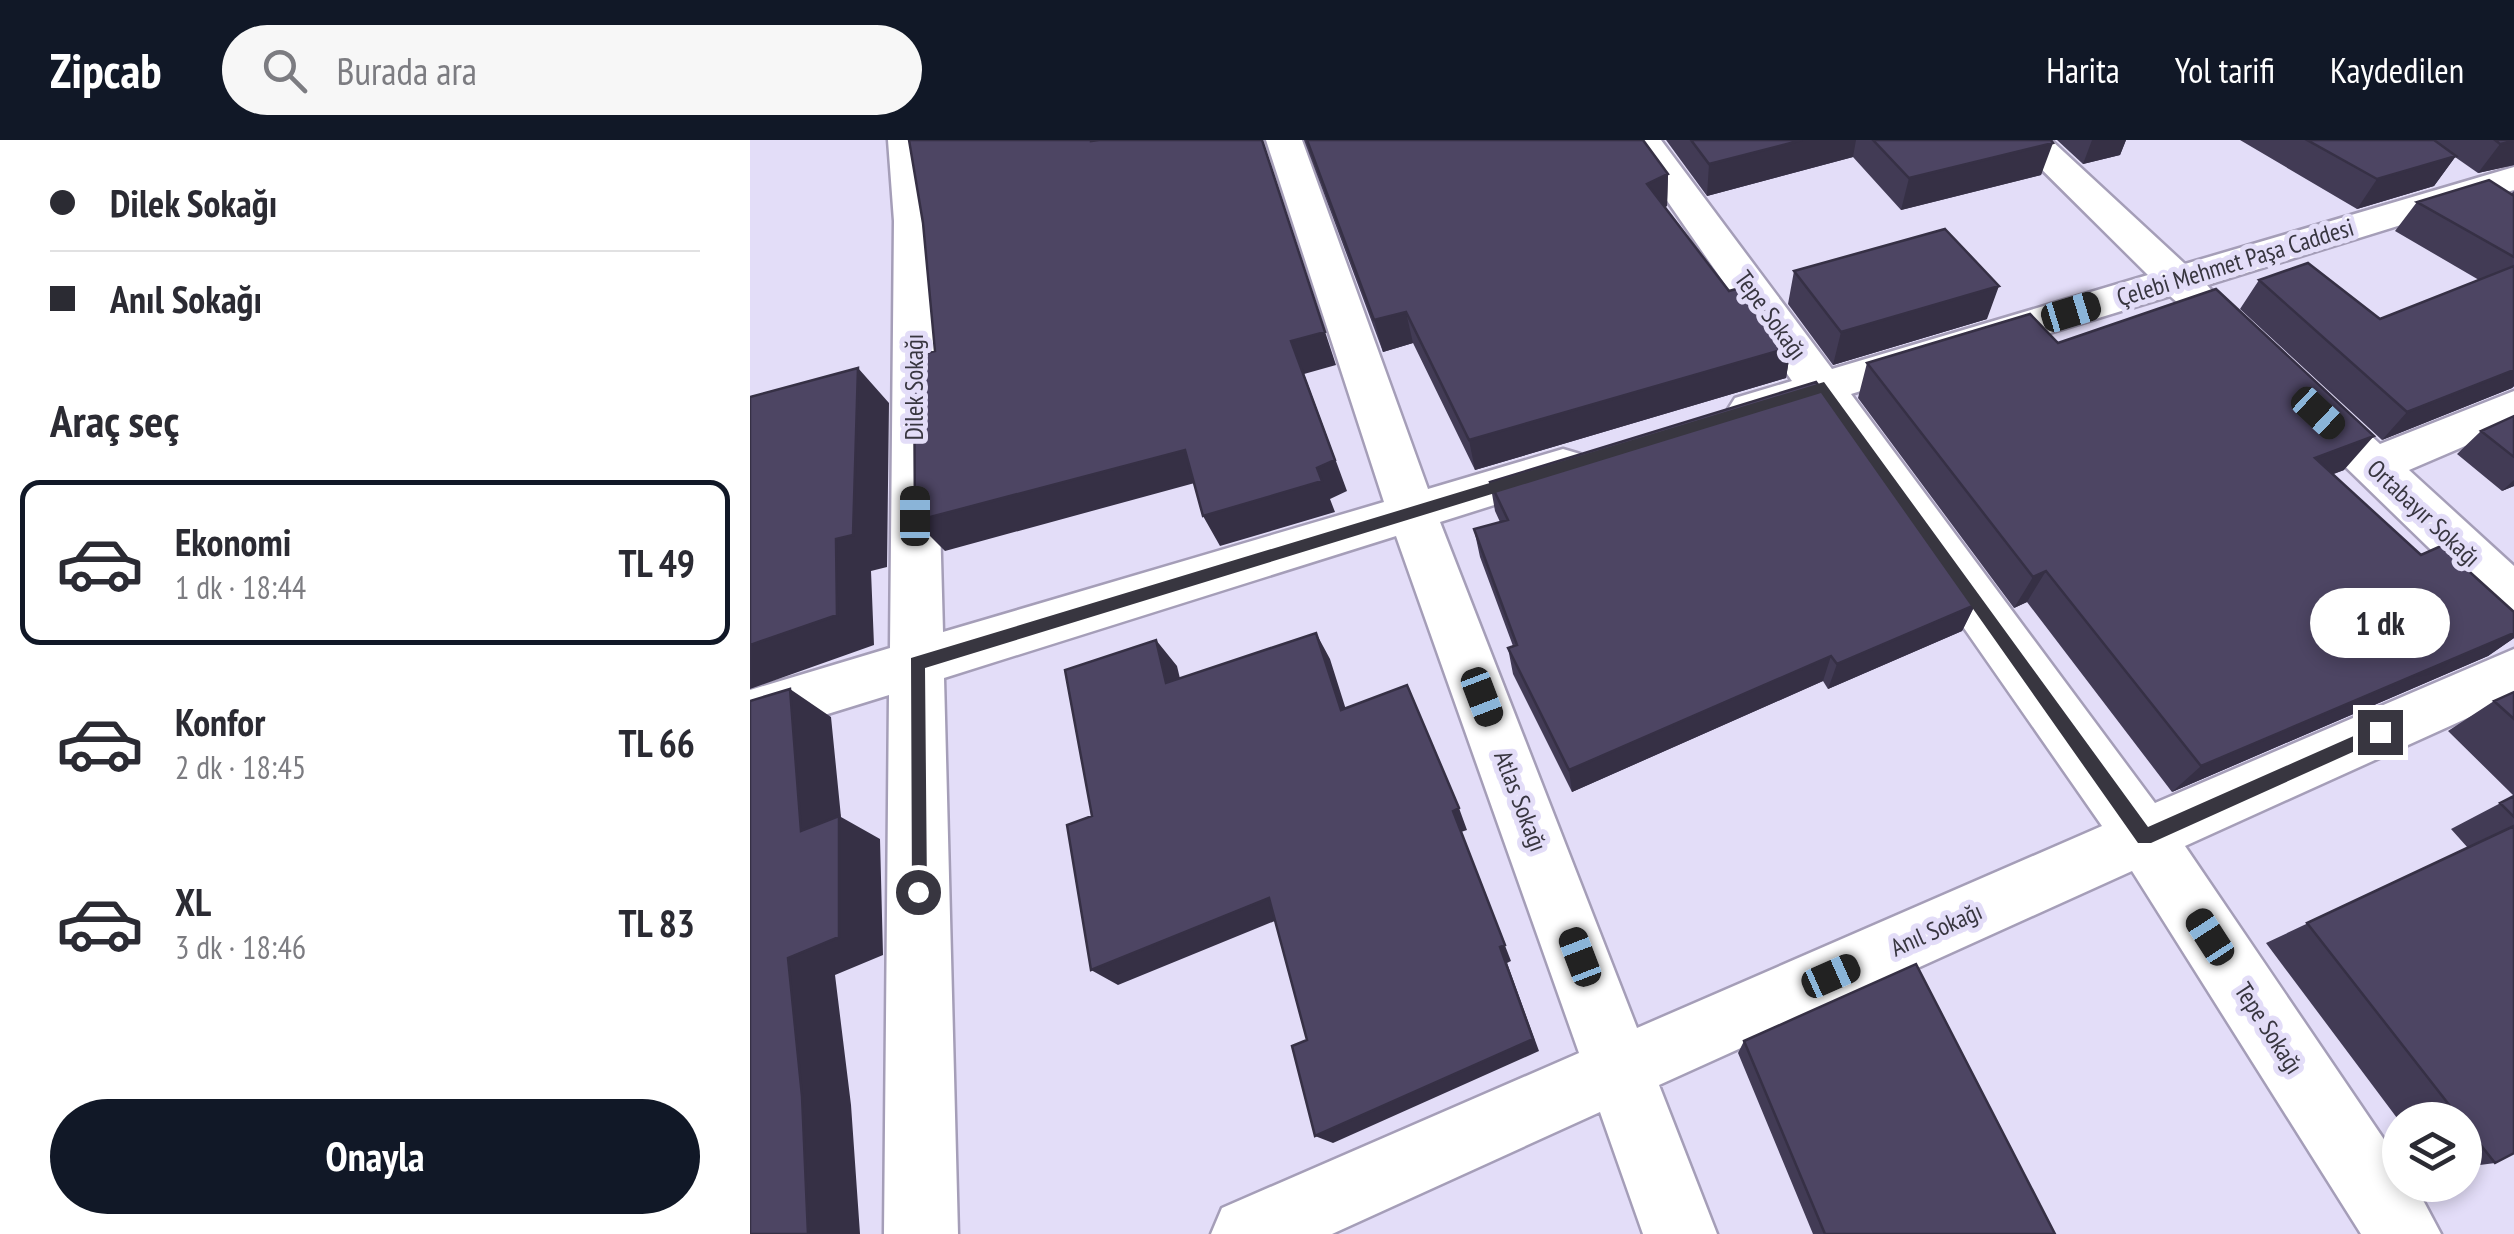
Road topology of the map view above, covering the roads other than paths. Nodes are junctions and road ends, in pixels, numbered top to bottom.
1 (906, 140) edge
2 (1284, 140) edge
3 (1643, 140) edge
4 (2030, 140) edge
5 (2428, 160) edge
6 (2493, 184) edge
7 (2514, 220) edge
8 (2177, 280) junction
9 (2234, 333) edge
10 (2276, 373) edge
11 (1824, 387) junction
12 (2514, 407) edge
13 (1711, 421) edge
14 (1599, 455) edge
15 (2374, 466) junction
16 (1412, 512) junction
17 (2514, 598) edge
18 (916, 663) junction
19 (2514, 672) edge
20 (750, 714) edge
21 (2144, 838) junction
22 (1622, 1068) junction
23 (921, 1234) edge
24 (1248, 1234) edge
25 (1680, 1234) edge
26 (2404, 1234) edge

1 - 18 street, Dilek Sokağı
2 - 16 street, Atlas Sokağı
3 - 11 street, Tepe Sokağı
4 - 8 street
5 - 6 street
6 - 7 street
6 - 8 street, Çelebi Mehmet Paşa Caddesi
8 - 9 street
8 - 11 street, Çelebi Mehmet Paşa Caddesi
10 - 15 street, Ortabayır Sokağı
11 - 13 street, Çelebi Mehmet Paşa Caddesi
11 - 21 street, Tepe Sokağı
12 - 15 street
14 - 16 street
15 - 17 street, Ortabayır Sokağı
16 - 18 street
16 - 22 street, Atlas Sokağı
18 - 20 street
18 - 23 street, Dilek Sokağı
19 - 21 street, Anıl Sokağı
21 - 22 street, Anıl Sokağı
21 - 26 street, Tepe Sokağı
22 - 24 street, Anıl Sokağı
22 - 25 street, Atlas Sokağı

